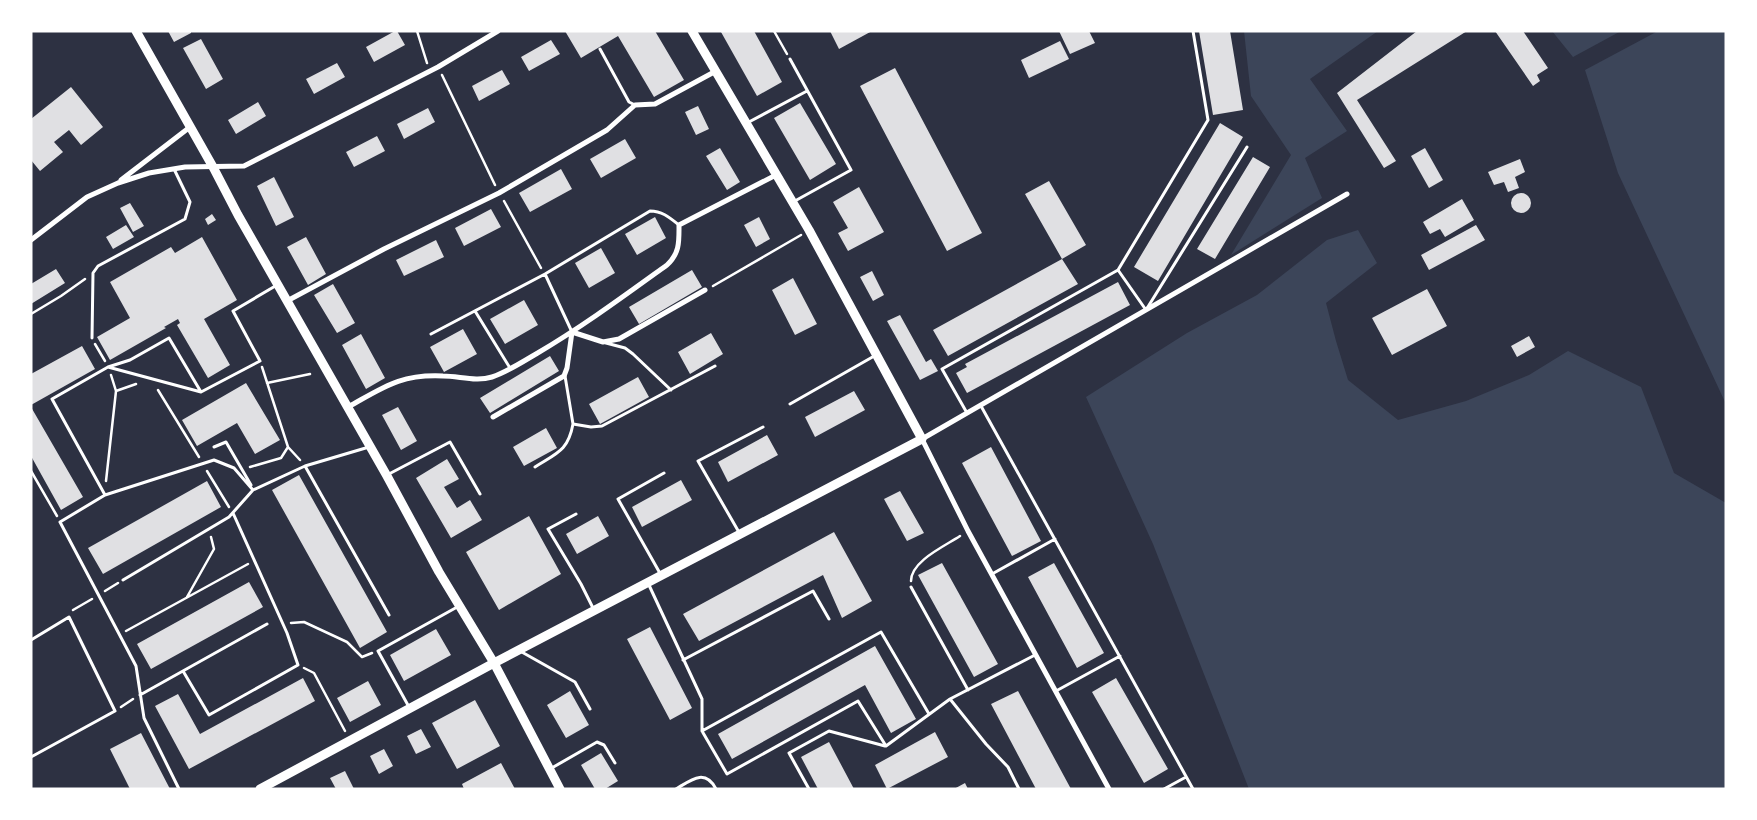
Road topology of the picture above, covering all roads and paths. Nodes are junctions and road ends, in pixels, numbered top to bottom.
1 (136, 31) edge
2 (417, 31) edge
3 (498, 31) edge
4 (692, 31) edge
5 (774, 31) edge
6 (1193, 31) edge
7 (600, 49) dead end
8 (790, 59) joint
9 (438, 67) junction
10 (716, 71) junction
11 (429, 72) junction
12 (807, 91) junction
13 (634, 105) junction
14 (746, 123) junction
15 (190, 127) junction
16 (1247, 147) dead end
17 (213, 167) junction
18 (174, 168) junction
19 (776, 175) junction
20 (118, 183) junction
21 (499, 193) junction
22 (1347, 194) dead end
23 (793, 202) junction
24 (679, 225) junction
25 (809, 230) junction
26 (31, 240) edge
27 (1118, 270) junction
28 (93, 273) junction
29 (545, 274) junction
30 (278, 284) junction
31 (705, 290) joint
32 (287, 301) junction
33 (1146, 310) junction
34 (475, 311) junction
35 (31, 314) edge
36 (572, 332) junction
37 (431, 334) dead end
38 (92, 338) joint
39 (603, 342) junction
40 (877, 355) junction
41 (260, 361) junction
42 (715, 366) dead end
43 (108, 367) junction
44 (510, 368) junction
45 (310, 374) dead end
46 (564, 376) junction
47 (151, 379) junction
48 (267, 383) junction
49 (670, 390) junction
50 (116, 391) junction
51 (200, 392) junction
52 (790, 404) dead end
53 (981, 405) junction
54 (348, 407) junction
55 (967, 413) junction
56 (493, 417) dead end
57 (572, 424) junction
58 (762, 427) dead end
59 (922, 439) junction
60 (370, 446) junction
61 (288, 447) junction
62 (214, 448) dead end
63 (202, 463) junction
64 (305, 466) junction
65 (535, 467) dead end
66 (242, 469) junction
67 (31, 471) edge
68 (664, 473) dead end
69 (387, 476) junction
70 (253, 490) junction
71 (480, 494) dead end
72 (105, 495) junction
73 (233, 513) junction
74 (576, 514) dead end
75 (60, 522) junction
76 (968, 531) junction
77 (740, 534) junction
78 (1055, 539) junction
79 (214, 549) dead end
80 (254, 561) junction
81 (991, 574) junction
82 (661, 576) junction
83 (123, 580) joint
84 (648, 583) junction
85 (911, 587) joint
86 (99, 595) junction
87 (186, 598) junction
88 (460, 606) junction
89 (594, 611) junction
90 (389, 615) dead end
91 (829, 619) dead end
92 (64, 620) junction
93 (267, 624) dead end
94 (283, 624) junction
95 (120, 634) junction
96 (31, 640) edge
97 (520, 650) junction
98 (378, 651) junction
99 (1035, 656) junction
100 (1120, 656) junction
101 (684, 660) junction
102 (494, 663) junction
103 (298, 665) junction
104 (183, 671) junction
105 (968, 690) junction
106 (1055, 692) junction
107 (140, 695) junction
108 (950, 699) junction
109 (410, 709) junction
110 (590, 709) dead end
111 (115, 711) junction
112 (929, 714) junction
113 (702, 730) junction
114 (351, 740) junction
115 (886, 746) junction
116 (31, 757) edge
117 (615, 763) dead end
118 (549, 770) junction
119 (1186, 776) junction
120 (179, 789) edge
121 (260, 789) edge
122 (560, 789) edge
123 (676, 789) edge
124 (716, 789) edge
125 (808, 789) edge
126 (1019, 789) edge
127 (1109, 789) edge
128 (1164, 789) edge
129 (1193, 789) edge

1 - 15 main road
2 - 11 path
3 - 9 street
4 - 10 main road
5 - 8 path
6 - 27 lane
7 - 13 lane
8 - 12 lane
9 - 11 street
9 - 21 path
10 - 13 street
10 - 14 main road
11 - 17 street
12 - 14 lane
12 - 23 lane
13 - 21 street
14 - 19 main road
15 - 17 main road
15 - 20 street
16 - 33 lane
17 - 18 street
17 - 30 main road
18 - 20 street
18 - 28 lane
19 - 23 main road
19 - 24 street
20 - 26 street
21 - 29 path
21 - 32 street
22 - 33 street
23 - 25 main road
24 - 29 lane
24 - 36 street
25 - 31 path
25 - 40 main road
27 - 33 lane
27 - 55 lane
28 - 35 path
28 - 38 lane
29 - 34 lane
29 - 36 lane
30 - 32 main road
30 - 41 lane
31 - 39 street
32 - 54 main road
33 - 53 street
34 - 37 lane
34 - 44 lane
36 - 39 street
36 - 44 street
36 - 46 street
38 - 43 path
39 - 49 lane
40 - 52 lane
40 - 59 main road
41 - 48 path
41 - 51 lane
42 - 49 lane
43 - 47 lane
43 - 50 path
43 - 51 lane
43 - 72 lane
44 - 54 street
45 - 48 path
46 - 56 street
46 - 57 lane
47 - 50 path
47 - 51 lane
47 - 63 path
48 - 61 path
49 - 57 lane
50 - 72 path
53 - 55 street
53 - 78 lane
54 - 60 main road
55 - 59 street
57 - 65 lane
58 - 77 lane
59 - 76 street
59 - 77 main road
60 - 64 lane
60 - 69 main road
61 - 64 path
61 - 66 path
62 - 66 lane
63 - 70 lane
63 - 72 lane
63 - 73 path
64 - 70 lane
64 - 90 lane
66 - 70 lane
67 - 75 path
68 - 82 lane
69 - 71 lane
69 - 88 main road
70 - 73 lane
72 - 75 lane
73 - 80 lane
73 - 83 lane
74 - 89 lane
75 - 86 lane
76 - 81 street
76 - 85 path
77 - 82 main road
78 - 81 lane
78 - 100 lane
79 - 87 path
80 - 87 path
80 - 94 lane
81 - 99 street
82 - 84 main road
83 - 86 path
84 - 89 main road
84 - 101 lane
85 - 105 lane
86 - 92 path
86 - 95 lane
87 - 95 path
88 - 98 lane
88 - 102 main road
89 - 97 main road
91 - 101 lane
92 - 96 lane
92 - 111 lane
93 - 104 lane
94 - 98 path
94 - 103 lane
95 - 107 lane
97 - 102 main road
97 - 110 lane
98 - 109 lane
99 - 105 lane
99 - 106 street
100 - 106 lane
100 - 119 lane
101 - 113 lane
102 - 109 main road
102 - 118 main road
103 - 104 lane
103 - 114 path
104 - 107 lane
105 - 108 lane
106 - 127 street
107 - 111 path
107 - 120 lane
108 - 112 lane
108 - 126 lane
109 - 114 main road
111 - 116 lane
112 - 113 lane
112 - 115 lane
113 - 115 lane
114 - 121 main road
115 - 125 lane
117 - 118 lane
118 - 122 main road
119 - 128 lane
119 - 129 lane
123 - 124 lane

